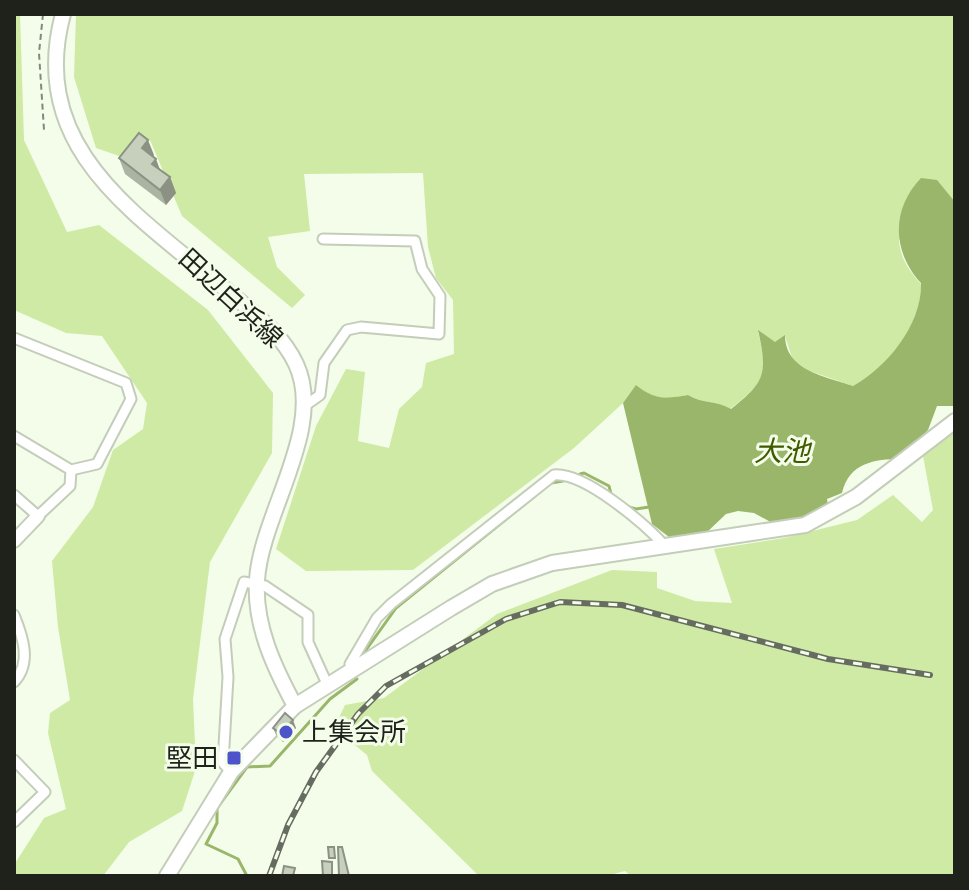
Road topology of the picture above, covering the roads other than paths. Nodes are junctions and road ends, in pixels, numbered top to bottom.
1 (63, 14) edge
2 (323, 239) dead end
3 (14, 338) edge
4 (303, 407) junction
5 (955, 421) edge
6 (14, 436) edge
7 (71, 470) junction
8 (14, 495) edge
9 (38, 516) junction
10 (14, 541) edge
11 (665, 546) junction
12 (256, 583) junction
13 (14, 616) edge
14 (352, 671) junction
15 (14, 682) edge
16 (328, 686) junction
17 (295, 706) junction
18 (14, 760) edge
19 (231, 772) junction
20 (14, 822) edge
21 (167, 876) edge

1 - 4 main road, 田辺白浜線
2 - 4 street
3 - 7 street
4 - 12 main road, 田辺白浜線
5 - 11 main road
6 - 7 street
7 - 9 street
8 - 9 street
9 - 10 street
11 - 14 main road
11 - 14 street
12 - 16 street
12 - 17 main road, 田辺白浜線
12 - 19 street
13 - 15 street
14 - 16 main road
16 - 17 main road
17 - 19 main road
18 - 20 street
19 - 21 main road

